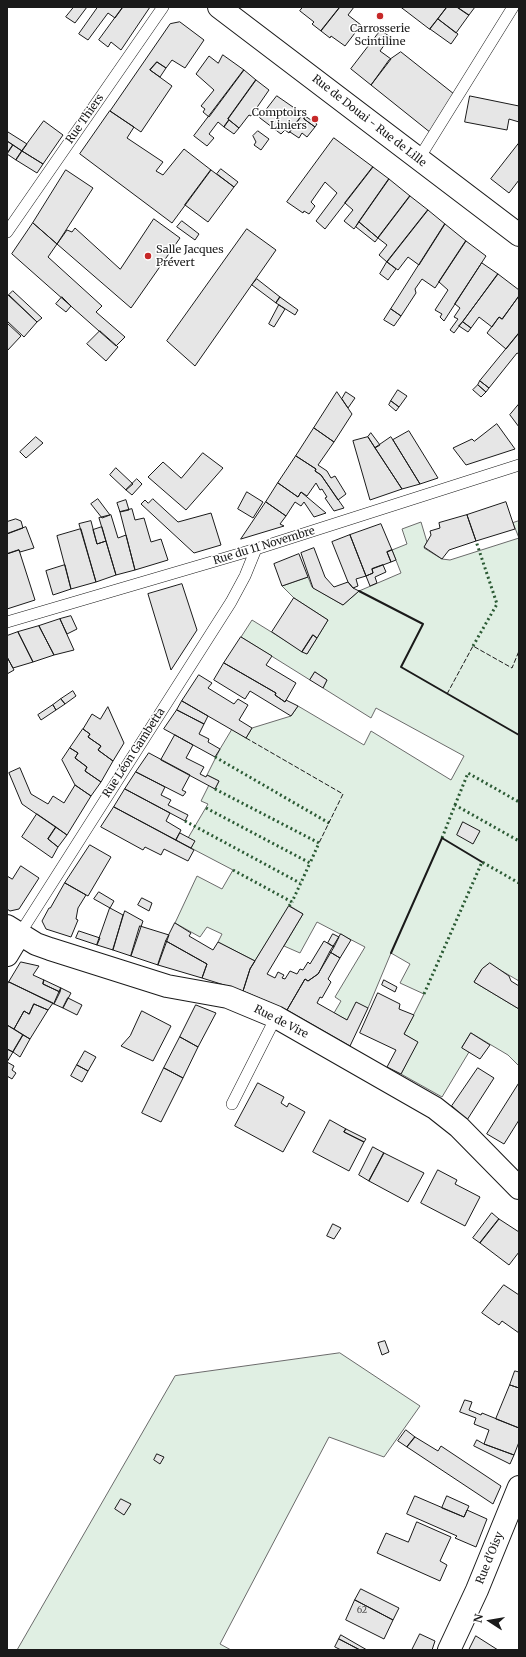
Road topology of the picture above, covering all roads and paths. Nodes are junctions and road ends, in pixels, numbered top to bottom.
1 (163, 7) edge
2 (219, 7) edge
3 (512, 7) edge
4 (418, 160) junction
5 (7, 232) edge
6 (519, 235) edge
7 (519, 465) edge
8 (256, 549) junction
9 (7, 622) edge
10 (13, 930) edge
11 (7, 955) edge
12 (276, 1017) junction
13 (232, 1104) dead end
14 (519, 1188) edge
15 (519, 1487) edge
16 (449, 1650) edge

1 - 5 lane, Rue Thiers
2 - 4 street, Rue de Douai - Rue de Lille
3 - 4 lane
4 - 6 street, Rue de Douai - Rue de Lille
7 - 8 lane, Rue du 11 Novembre
8 - 9 lane, Rue du 11 Novembre
8 - 10 lane, Rue Léon Gambetta
10 - 11 street, Rue Léon Gambetta
10 - 12 street, Rue de Vire
12 - 13 lane
12 - 14 street, Rue de Vire
15 - 16 street, Rue d'Oisy

